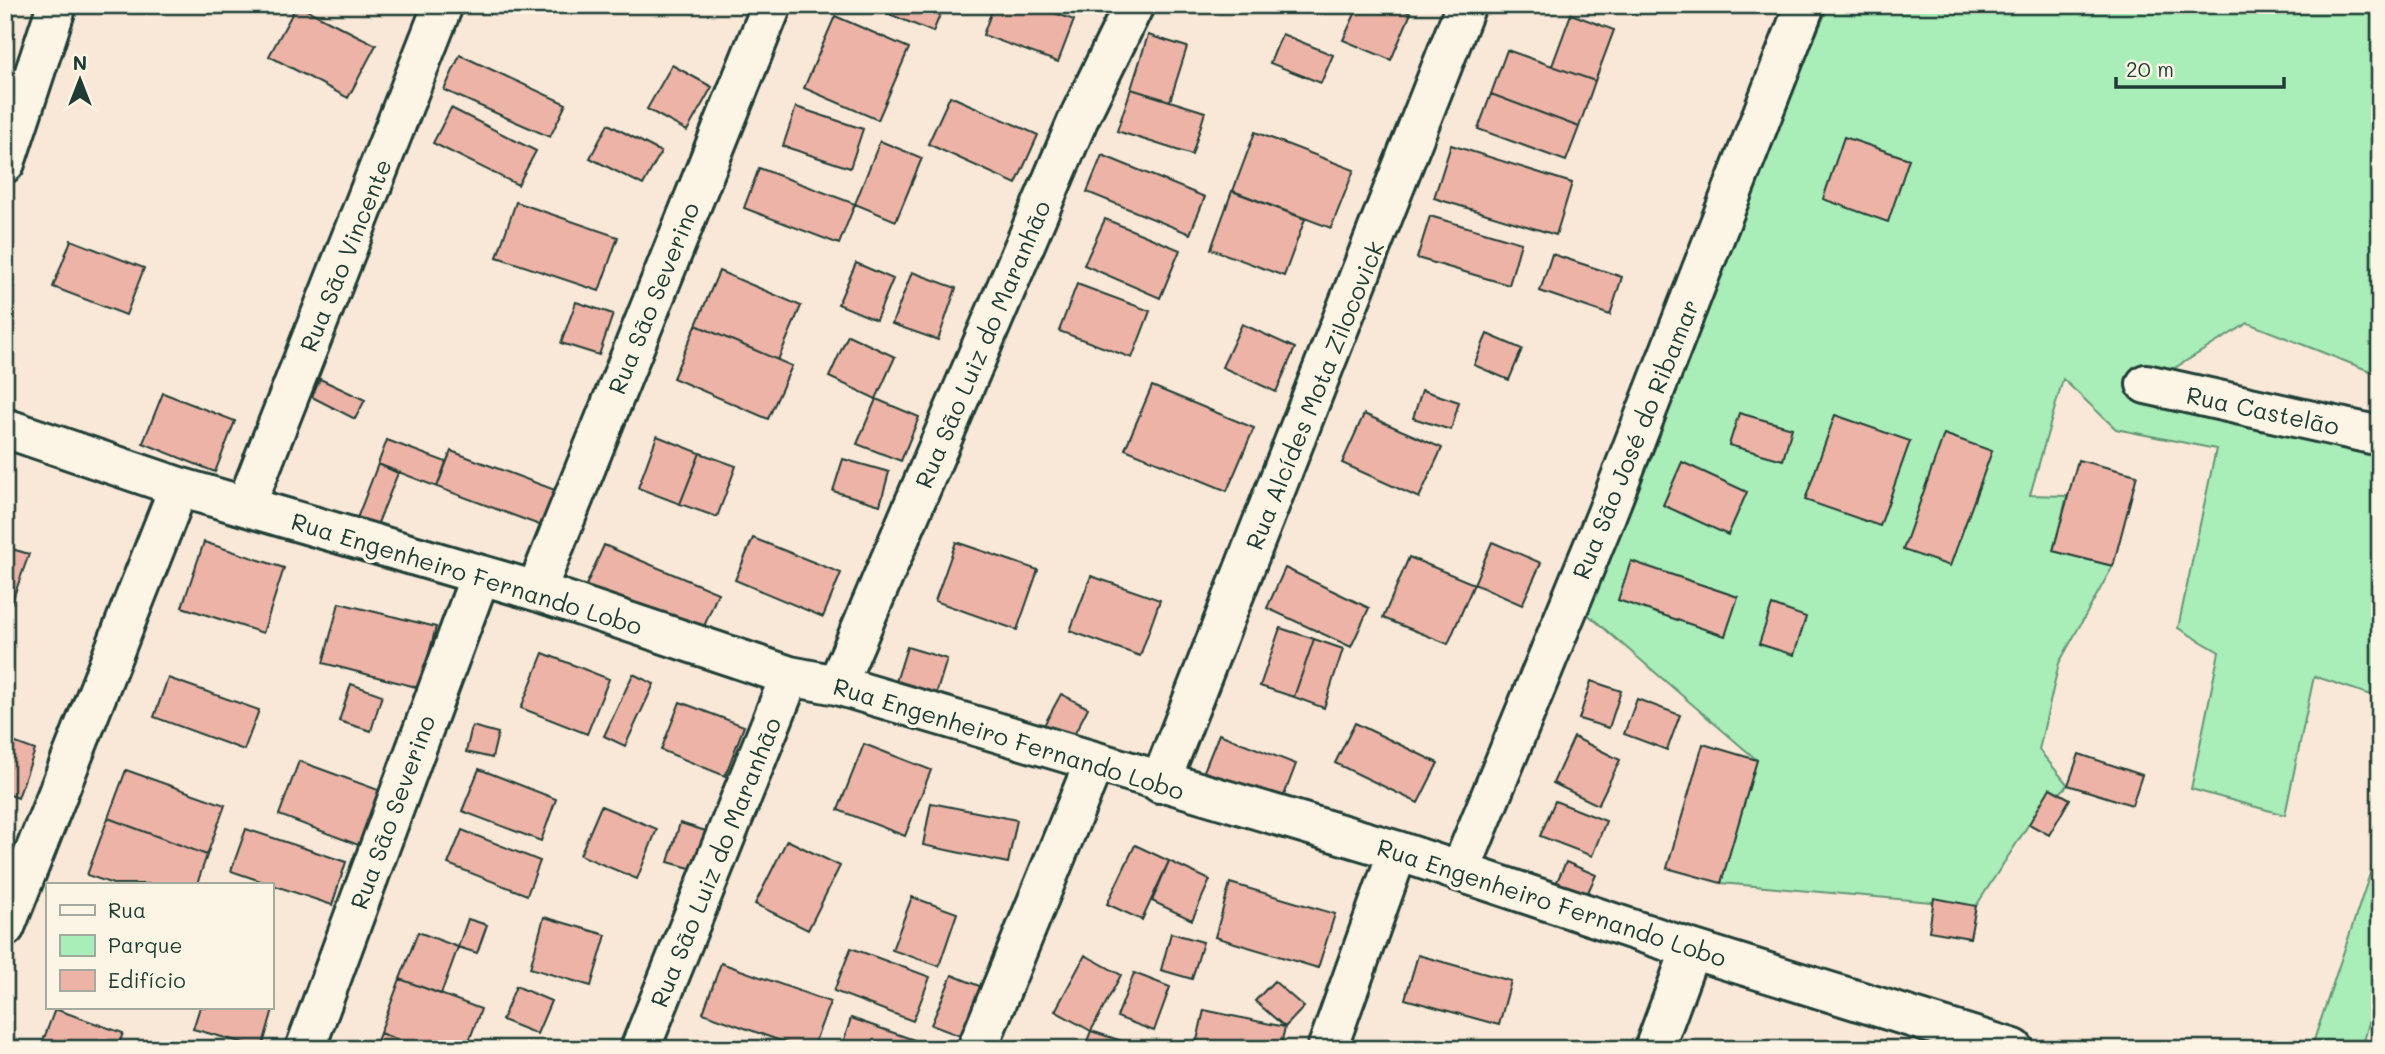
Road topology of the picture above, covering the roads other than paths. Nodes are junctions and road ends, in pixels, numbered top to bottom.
1 (58, 5) edge
2 (443, 5) edge
3 (772, 5) edge
4 (1135, 5) edge
5 (1466, 5) edge
6 (1805, 5) edge
7 (5, 163) edge
8 (2146, 384) dead end
9 (5, 428) edge
10 (2380, 436) edge
11 (179, 486) junction
12 (246, 505) junction
13 (480, 576) junction
14 (536, 591) junction
15 (790, 676) junction
16 (837, 685) junction
17 (1094, 762) junction
18 (1160, 783) junction
19 (1398, 851) junction
20 (1460, 871) junction
21 (5, 927) edge
22 (1691, 949) junction
23 (2006, 1048) edge
24 (305, 1049) edge
25 (640, 1049) edge
26 (978, 1049) edge
27 (1327, 1049) edge
28 (1654, 1049) edge

1 - 7 street
2 - 12 street, Rua São Vincente
3 - 14 street, Rua São Severino
4 - 16 street, Rua São Luiz do Maranhão
5 - 18 street, Rua Alcídes Mota Zilocovick
6 - 20 street, Rua São José do Ribamar
8 - 10 street, Rua Castelão
9 - 11 street, Rua Engenheiro Fernando Lobo
11 - 12 street, Rua Engenheiro Fernando Lobo
11 - 21 street
12 - 13 street, Rua Engenheiro Fernando Lobo
13 - 14 street, Rua Engenheiro Fernando Lobo
13 - 24 street, Rua São Severino
14 - 15 street, Rua Engenheiro Fernando Lobo
15 - 16 street, Rua Engenheiro Fernando Lobo
15 - 25 street, Rua São Luiz do Maranhão
16 - 17 street, Rua Engenheiro Fernando Lobo
17 - 18 street, Rua Engenheiro Fernando Lobo
17 - 26 street
18 - 19 street, Rua Engenheiro Fernando Lobo
19 - 20 street, Rua Engenheiro Fernando Lobo
19 - 27 street
20 - 22 street, Rua Engenheiro Fernando Lobo
22 - 23 street, Rua Engenheiro Fernando Lobo
22 - 28 street

